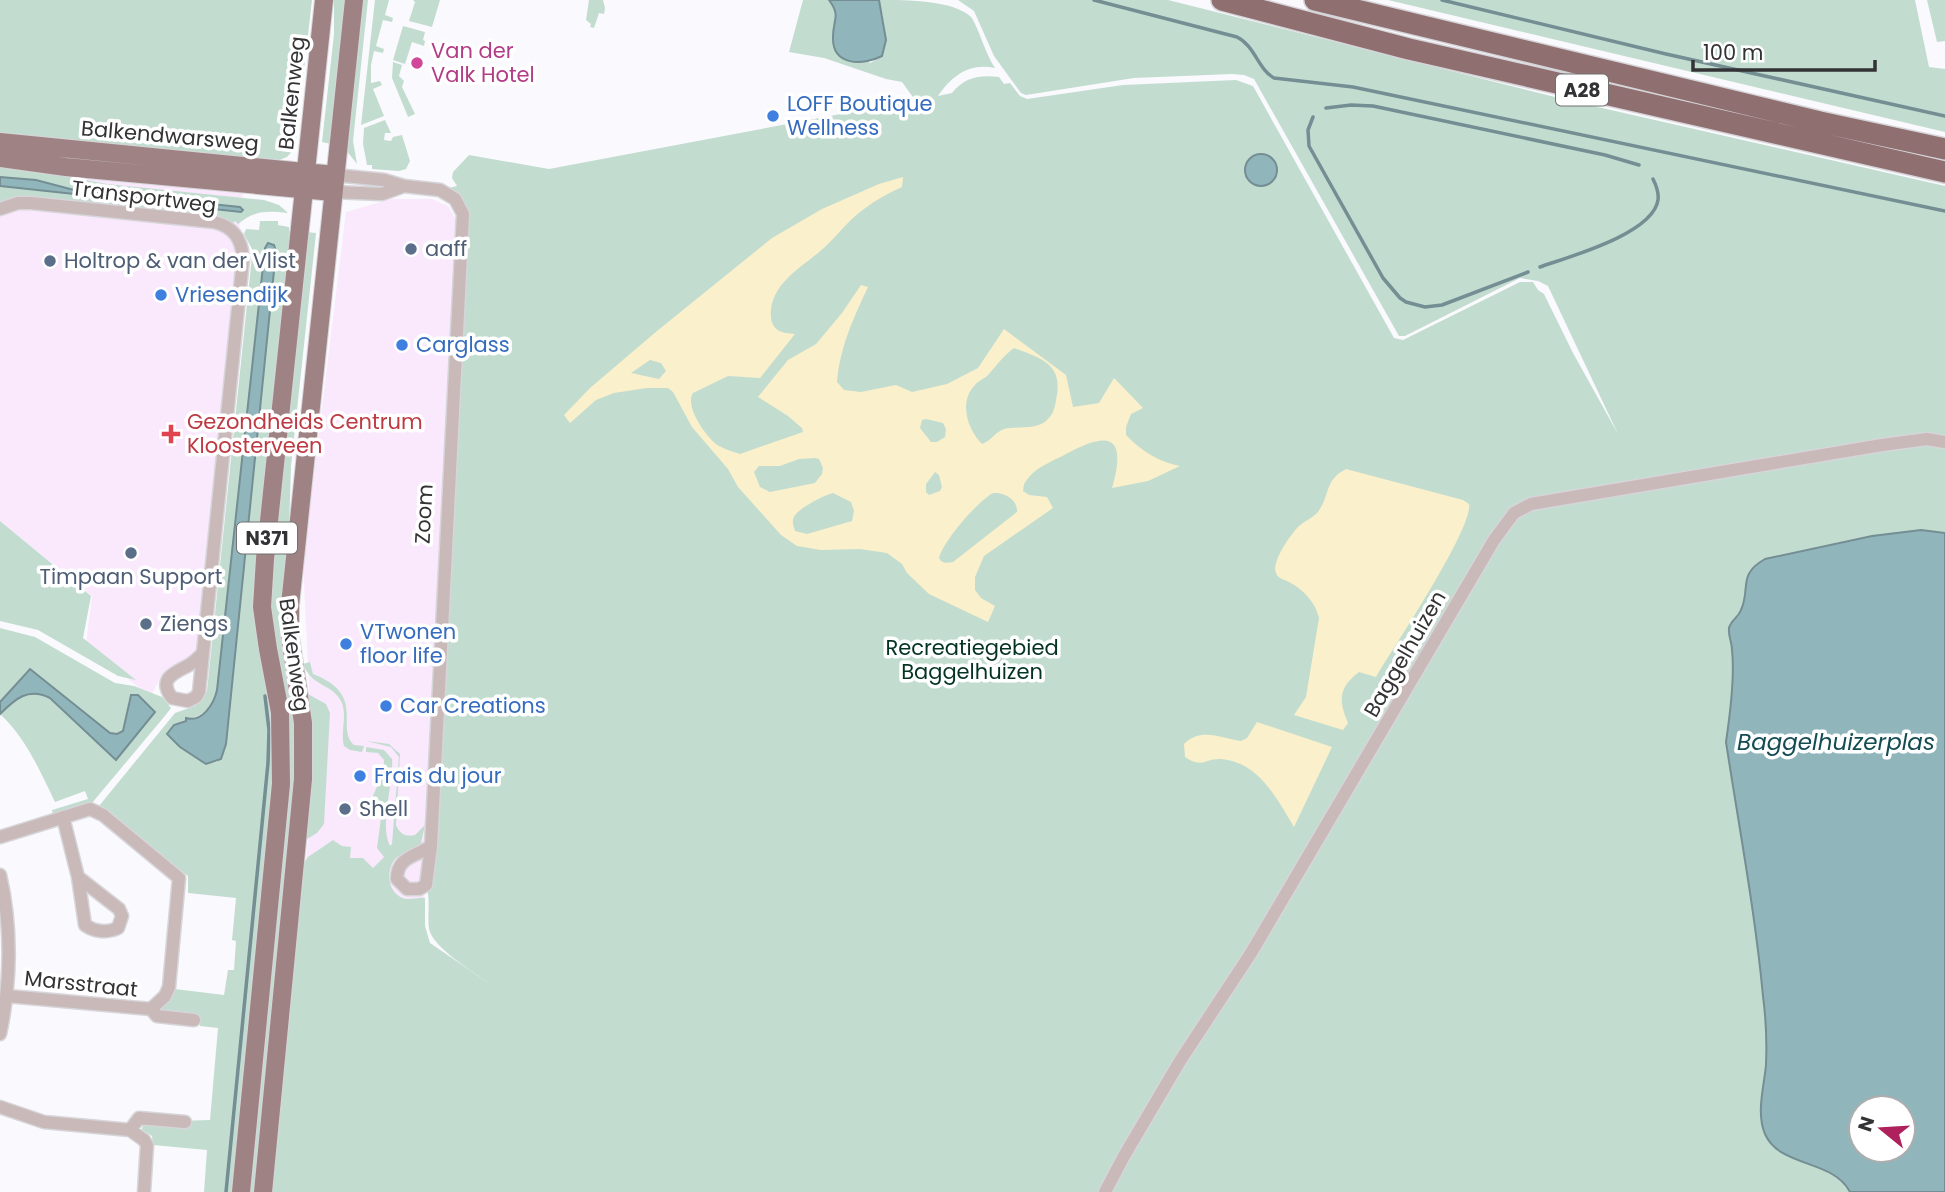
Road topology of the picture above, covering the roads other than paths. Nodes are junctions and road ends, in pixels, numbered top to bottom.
1 (324, 0) edge
2 (354, 0) edge
3 (1222, 0) edge
4 (1315, 0) edge
5 (0, 142) edge
6 (1945, 149) edge
7 (0, 158) edge
8 (306, 172) junction
9 (1945, 172) edge
10 (334, 183) junction
11 (304, 190) junction
12 (0, 209) edge
13 (1945, 442) edge
14 (202, 654) dead end
15 (63, 817) junction
16 (0, 837) edge
17 (430, 846) dead end
18 (0, 875) edge
19 (78, 877) junction
20 (7, 996) junction
21 (151, 1009) junction
22 (194, 1020) dead end
23 (0, 1034) edge
24 (0, 1107) edge
25 (185, 1122) dead end
26 (130, 1130) junction
27 (144, 1192) edge
28 (241, 1192) edge
29 (263, 1192) edge
30 (1105, 1192) edge

1 - 8 main road, Balkenweg / N371
2 - 10 main road, Balkenweg / N371
3 - 9 highway, A28
4 - 6 highway, A28
5 - 8 main road, Balkendwarsweg
7 - 11 main road, Balkendwarsweg
8 - 10 main road, Balkendwarsweg
8 - 11 main road, Balkenweg / N371
10 - 11 main road, Zoom
10 - 17 street, Zoom
10 - 29 main road, Balkenweg / N371
11 - 28 main road, Balkenweg / N371
12 - 14 street, Transportweg
13 - 30 street, Baggelhuizen
15 - 16 street, Marsstraat
15 - 19 street
15 - 21 street, Marsstraat
18 - 20 street
19 - 19 street
20 - 21 street, Marsstraat
20 - 23 street
21 - 22 street, Marsstraat
24 - 26 street
25 - 26 street
26 - 27 street

